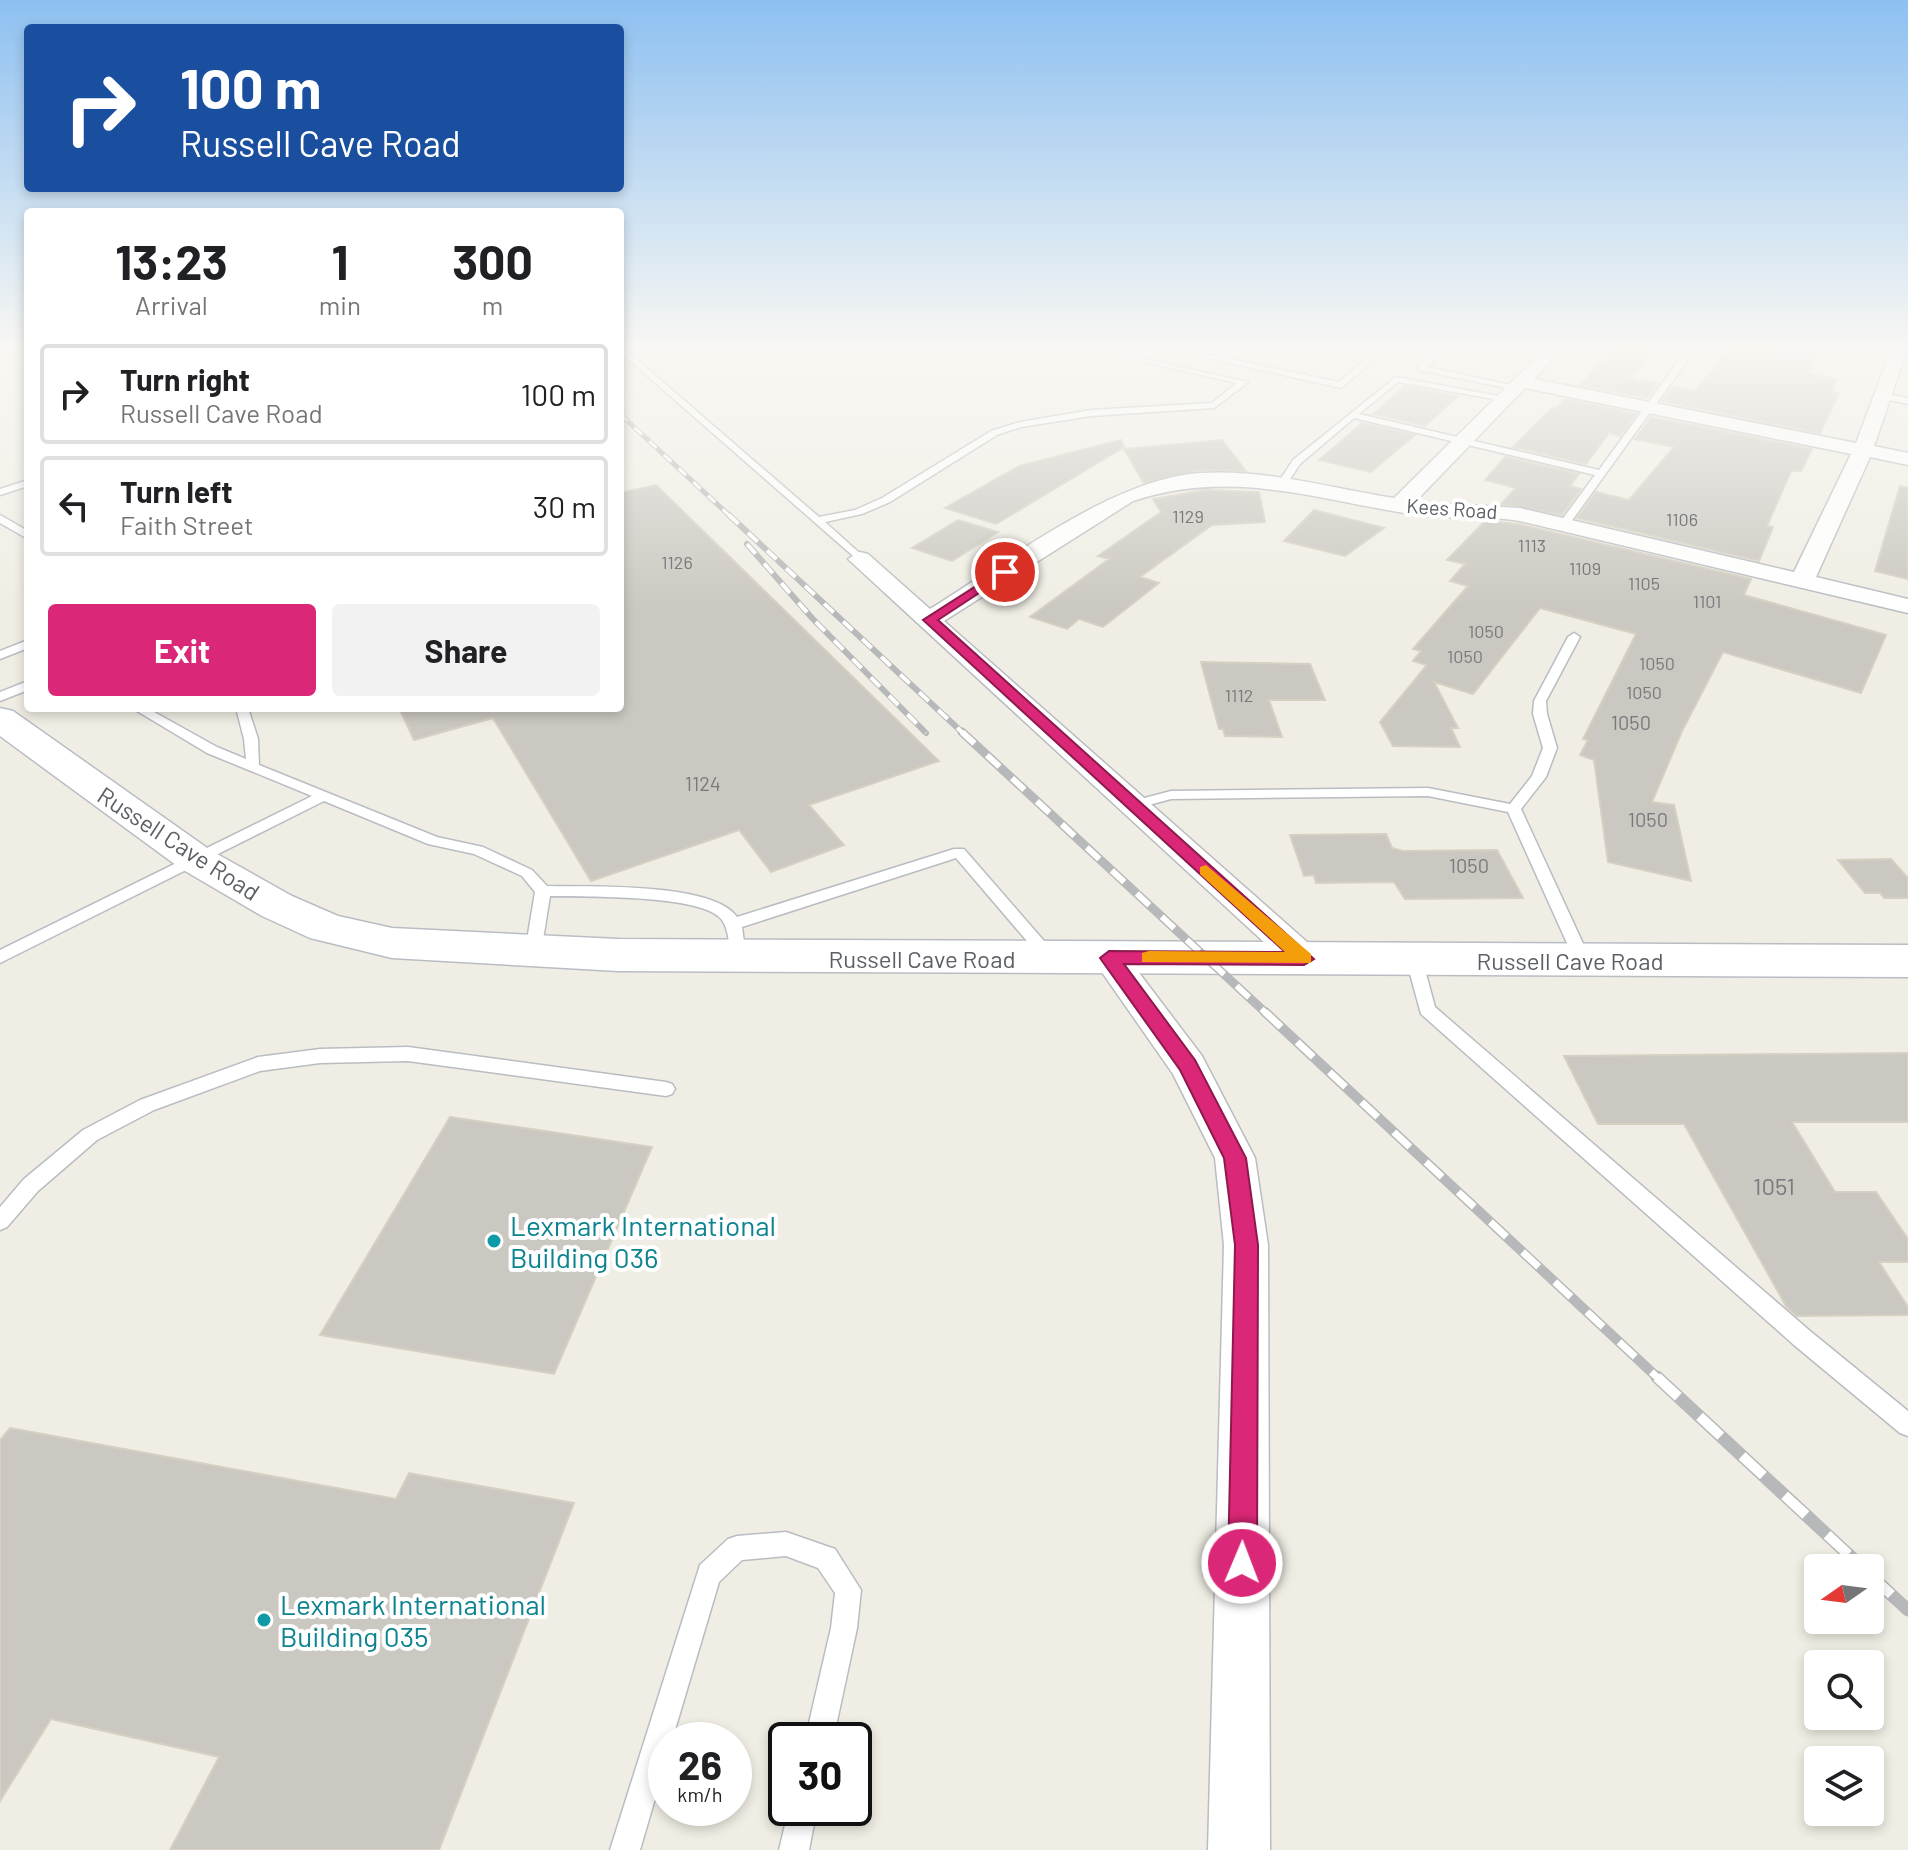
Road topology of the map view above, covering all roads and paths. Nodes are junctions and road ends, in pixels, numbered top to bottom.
1 (720, 436) edge
2 (989, 436) edge
3 (1327, 436) edge
4 (1443, 436) edge
5 (1468, 436) edge
6 (1627, 436) edge
7 (1793, 436) edge
8 (1868, 436) edge
9 (1463, 441) junction
10 (1863, 450) junction
11 (1908, 459) edge
12 (1601, 473) junction
13 (1283, 483) junction
14 (24, 484) edge
15 (0, 492) edge
16 (1400, 505) junction
17 (0, 518) edge
18 (817, 521) junction
19 (1564, 524) junction
20 (24, 533) edge
21 (860, 559) joint
22 (1802, 581) junction
23 (1908, 606) edge
24 (929, 620) junction
25 (1574, 637) dead end
26 (24, 646) edge
27 (0, 655) edge
28 (24, 687) edge
29 (0, 697) edge
30 (145, 712) edge
31 (243, 712) edge
32 (0, 719) edge
33 (253, 764) junction
34 (326, 795) junction
35 (1134, 805) junction
36 (1514, 809) junction
37 (195, 859) junction
38 (543, 891) junction
39 (736, 940) junction
40 (533, 952) junction
41 (0, 957) edge
42 (1109, 958) junction
43 (1051, 959) junction
44 (1304, 959) junction
45 (1414, 959) junction
46 (1583, 961) junction
47 (1908, 961) edge
48 (666, 1089) dead end
49 (0, 1221) edge
50 (1908, 1425) edge
51 (823, 1722) edge
52 (799, 1826) edge
53 (625, 1850) edge
54 (794, 1850) edge
55 (1239, 1850) edge

1 - 18 lane
2 - 18 lane
3 - 13 lane
4 - 9 lane
5 - 9 street
6 - 12 lane
7 - 10 street
8 - 10 street
9 - 12 lane
9 - 16 street
10 - 11 street
10 - 22 street
12 - 19 lane
13 - 16 street, Kees Road
13 - 24 street, Kees Road
14 - 15 lane
16 - 19 street, Kees Road
17 - 20 lane
18 - 21 lane
19 - 22 street, Kees Road
21 - 24 street
22 - 23 street, Kees Road
24 - 35 street
25 - 36 lane
26 - 27 lane
28 - 29 lane
30 - 33 lane
31 - 33 lane
32 - 37 street, Russell Cave Road
33 - 34 lane
34 - 37 lane
34 - 38 lane
35 - 36 lane
35 - 44 street
36 - 46 lane
37 - 40 street, Russell Cave Road
37 - 41 lane
38 - 39 lane
38 - 40 lane
39 - 40 street, Russell Cave Road
39 - 43 street, Russell Cave Road
39 - 43 lane
42 - 43 street, Russell Cave Road
42 - 44 street, Russell Cave Road
42 - 55 street
44 - 45 street, Russell Cave Road
45 - 46 street, Russell Cave Road
45 - 50 lane
46 - 47 street, Russell Cave Road
48 - 49 lane
51 - 53 lane
52 - 54 lane

